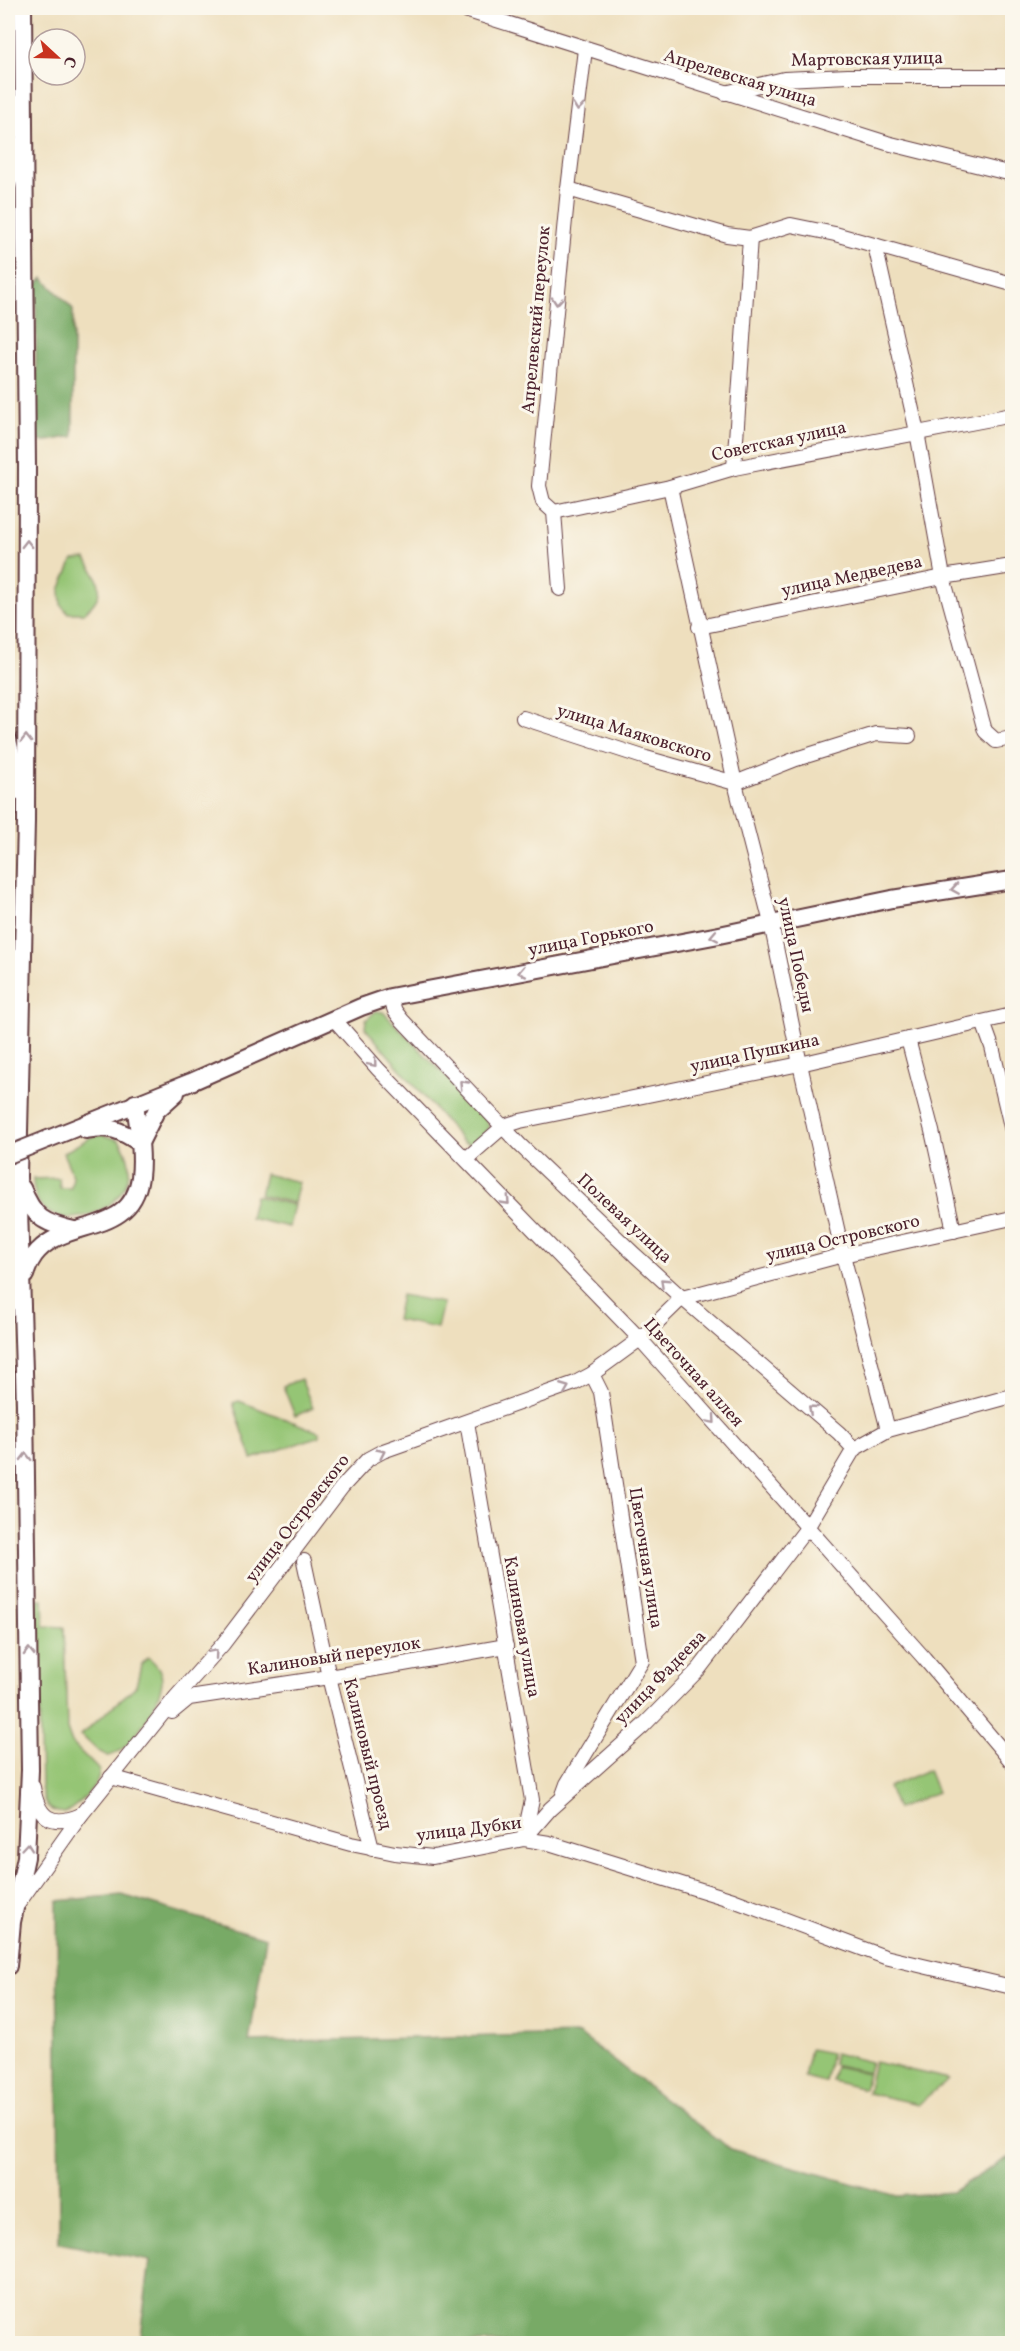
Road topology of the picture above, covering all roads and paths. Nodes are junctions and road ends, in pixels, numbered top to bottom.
1 (23, 8) edge
2 (459, 8) edge
3 (585, 49) junction
4 (1012, 76) edge
5 (24, 87) junction
6 (725, 93) junction
7 (1012, 174) edge
8 (8, 185) edge
9 (568, 189) junction
10 (750, 238) junction
11 (875, 245) junction
12 (1012, 284) edge
13 (1012, 415) edge
14 (917, 432) junction
15 (734, 468) junction
16 (670, 487) junction
17 (554, 512) junction
18 (1012, 566) edge
19 (944, 577) junction
20 (560, 589) dead end
21 (699, 627) junction
22 (523, 718) dead end
23 (909, 736) dead end
24 (1012, 738) edge
25 (8, 740) edge
26 (735, 783) junction
27 (26, 821) junction
28 (1012, 880) edge
29 (771, 922) junction
30 (390, 997) junction
31 (1012, 1015) edge
32 (334, 1019) junction
33 (983, 1022) junction
34 (908, 1039) junction
35 (800, 1064) junction
36 (191, 1082) junction
37 (135, 1103) junction
38 (504, 1126) junction
39 (1012, 1131) edge
40 (48, 1139) junction
41 (140, 1143) junction
42 (8, 1155) edge
43 (466, 1159) junction
44 (18, 1176) junction
45 (1012, 1218) edge
46 (74, 1230) junction
47 (954, 1231) junction
48 (843, 1256) junction
49 (23, 1281) junction
50 (682, 1298) junction
51 (640, 1339) junction
52 (592, 1374) junction
53 (1012, 1396) edge
54 (467, 1422) junction
55 (888, 1430) junction
56 (854, 1449) junction
57 (807, 1528) junction
58 (304, 1561) dead end
59 (506, 1646) junction
60 (329, 1677) junction
61 (172, 1712) dead end
62 (1012, 1762) edge
63 (30, 1770) junction
64 (111, 1778) junction
65 (561, 1800) junction
66 (81, 1815) junction
67 (524, 1839) junction
68 (372, 1849) junction
69 (18, 1904) junction
70 (8, 1966) edge
71 (1012, 1987) edge

1 - 5 main road
2 - 3 street, Апрелевская улица
3 - 6 street, Апрелевская улица
3 -> 9 street, Апрелевский переулок
4 - 6 street, Мартовская улица
5 - 8 main road
27 -> 5 main road
6 - 7 street, Апрелевская улица
9 - 10 street
9 -> 17 street, Апрелевский переулок
10 - 11 street
10 - 15 street
11 - 12 street
11 - 14 street
13 - 14 street, Советская улица
14 - 15 street, Советская улица
14 - 19 street
15 - 16 street, Советская улица
16 - 17 street, Советская улица
16 - 21 street, улица Победы
17 - 20 street, Апрелевский переулок
18 - 19 street, улица Медведева
19 - 21 street, улица Медведева
19 - 24 street
21 - 26 street, улица Победы
22 - 26 street, улица Маяковского
23 - 26 street
25 - 27 main road
26 - 29 street, улица Победы
27 - 44 main road
28 -> 29 main road, улица Горького
29 -> 30 main road, улица Горького
29 - 35 street, улица Победы
30 - 32 main road, улица Горького
38 -> 30 street, Полевая улица
31 - 33 street, улица Пушкина
32 - 36 main road, улица Горького
32 -> 43 street, Цветочная аллея
33 - 34 street, улица Пушкина
33 - 39 street
34 - 35 street, улица Пушкина
34 - 47 street
35 - 38 street, улица Пушкина
35 - 48 street, улица Победы
36 - 37 main road
36 - 41 main road
37 - 40 main road
37 - 41 main road
38 - 43 street
50 -> 38 street, Полевая улица
40 - 41 main road
40 - 42 main road, bridge
41 - 46 main road
43 -> 51 street, Цветочная аллея
44 - 46 main road
44 - 49 main road
45 - 47 street, улица Островского
46 - 49 main road
47 - 48 street, улица Островского
48 - 50 street, улица Островского
48 - 55 street, улица Победы
63 -> 49 main road
50 - 51 street, улица Островского
56 -> 50 street, Полевая улица
51 - 52 street, улица Островского
51 -> 57 street, Цветочная аллея
54 -> 52 street, улица Островского
52 - 65 street, Цветочная улица
53 - 55 street
54 - 59 street, Калиновая улица
64 -> 54 street, улица Островского
55 - 56 street
56 - 57 street, улица Фадеева
57 - 62 street, Цветочная аллея
57 - 65 street, улица Фадеева
58 - 60 street, Калиновый проезд
59 - 60 street, Калиновый переулок
59 - 67 street, Калиновая улица
60 - 61 street, Калиновый переулок
60 - 68 street, Калиновый проезд
63 - 66 street
69 -> 63 main road
64 - 66 street
64 - 68 street, улица Дубки
65 - 67 street, улица Фадеева
66 - 69 street
67 - 68 street, улица Дубки
67 - 71 street, улица Дубки
69 - 70 main road

